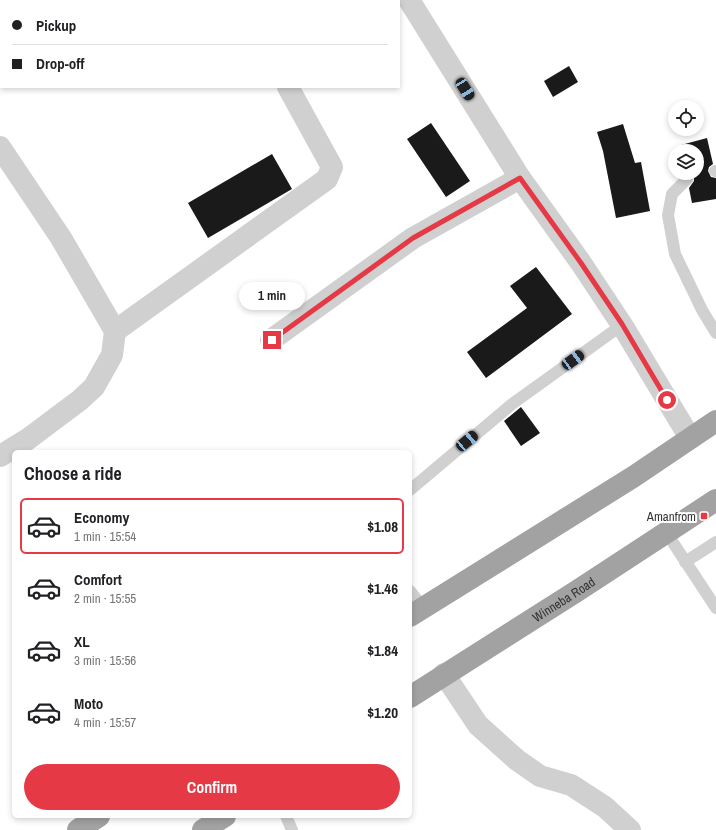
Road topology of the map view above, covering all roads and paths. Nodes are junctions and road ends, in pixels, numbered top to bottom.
1 (409, 0) edge
2 (289, 88) edge
3 (0, 147) edge
4 (520, 178) junction
5 (686, 180) edge
6 (622, 324) junction
7 (115, 331) junction
8 (716, 333) edge
9 (272, 340) dead end
10 (716, 421) edge
11 (690, 438) junction
12 (32, 446) edge
13 (19, 450) edge
14 (12, 452) edge
15 (0, 456) edge
16 (412, 488) edge
17 (716, 500) edge
18 (666, 532) junction
19 (716, 542) edge
20 (685, 562) junction
21 (414, 605) edge
22 (716, 608) edge
23 (444, 674) junction
24 (412, 696) edge
25 (97, 818) edge
26 (222, 818) edge
27 (287, 818) edge
28 (78, 830) edge
29 (203, 830) edge
30 (292, 830) edge
31 (630, 830) edge

1 - 4 street
2 - 7 street
3 - 7 street
4 - 6 street
4 - 9 street
5 - 8 lane
6 - 11 street
6 - 16 lane
7 - 12 street
10 - 11 highway
11 - 21 highway
12 - 13 street
14 - 15 street
17 - 18 highway, Winneba Road
18 - 20 lane
18 - 23 highway, Winneba Road
19 - 20 lane
20 - 22 lane
23 - 24 highway, Winneba Road
23 - 31 street
25 - 28 highway
26 - 29 highway
27 - 30 lane

